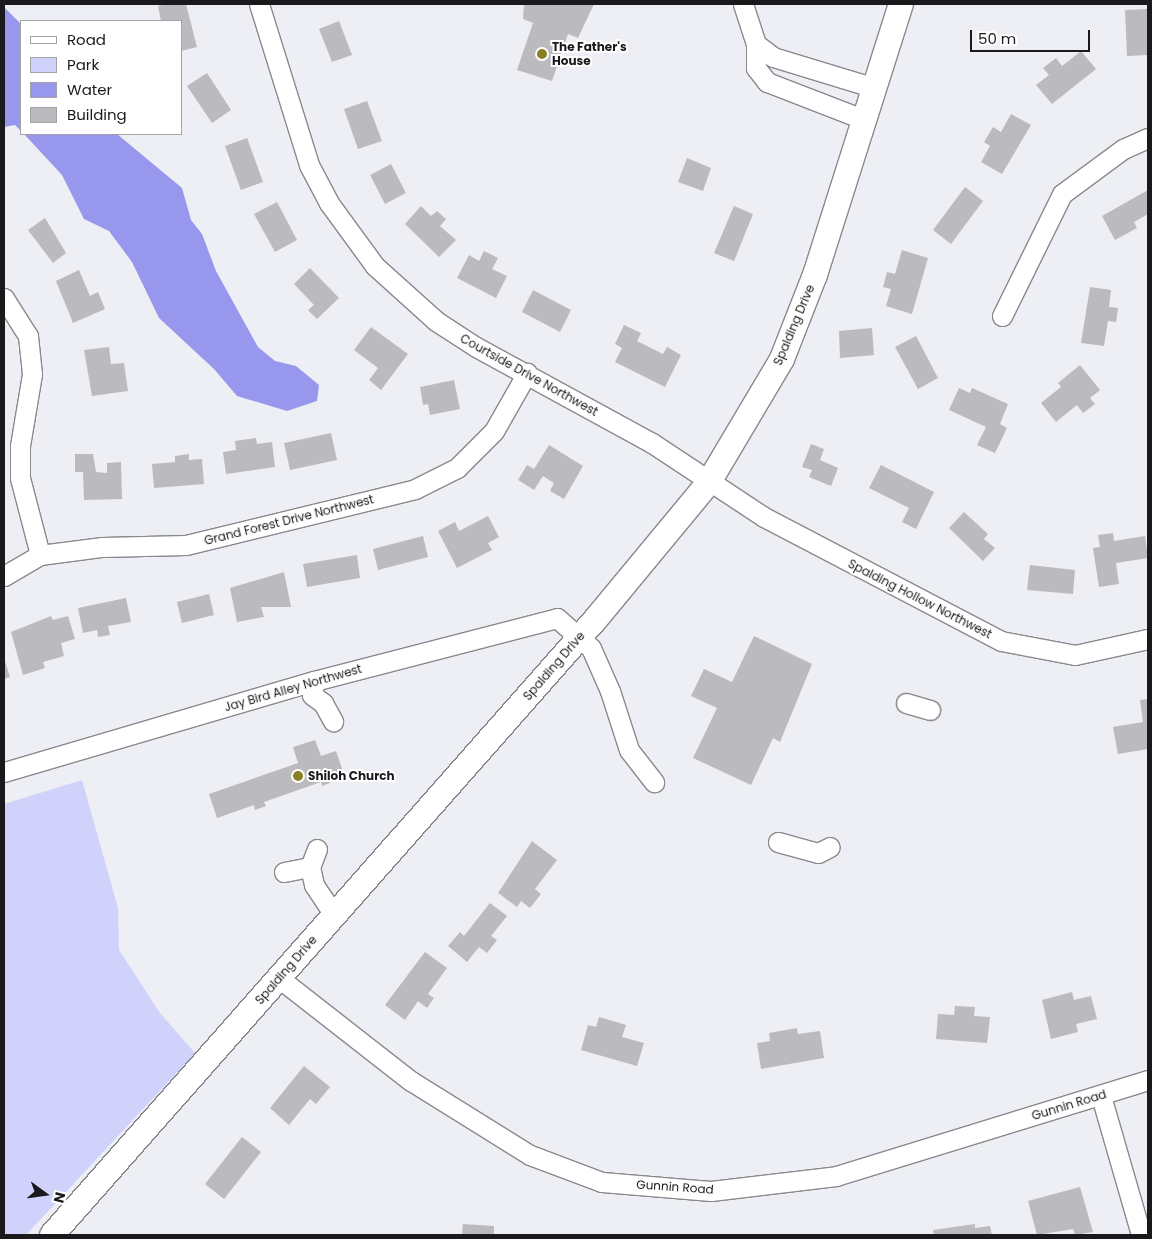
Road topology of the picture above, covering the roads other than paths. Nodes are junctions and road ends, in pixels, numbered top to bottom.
1 (259, 4) edge
2 (743, 4) edge
3 (901, 4) edge
4 (756, 44) junction
5 (875, 88) junction
6 (865, 120) junction
7 (1148, 138) edge
8 (4, 298) edge
9 (1002, 316) dead end
10 (527, 373) junction
11 (709, 482) junction
12 (40, 555) junction
13 (4, 576) edge
14 (580, 636) junction
15 (1148, 639) edge
16 (314, 681) junction
17 (906, 703) dead end
18 (930, 710) dead end
19 (333, 721) dead end
20 (4, 772) edge
21 (654, 782) dead end
22 (778, 842) dead end
23 (830, 847) dead end
24 (317, 849) dead end
25 (310, 867) junction
26 (284, 872) dead end
27 (334, 915) junction
28 (279, 978) junction
29 (1148, 1080) edge
30 (1100, 1096) junction
31 (52, 1235) edge
32 (1141, 1235) edge

1 - 10 street, Courtside Drive Northwest
2 - 4 street
3 - 5 main road, Spalding Drive
4 - 5 street
4 - 6 street
5 - 6 main road, Spalding Drive
6 - 11 main road, Spalding Drive
7 - 9 street
8 - 12 street
10 - 11 street, Courtside Drive Northwest
10 - 12 street, Grand Forest Drive Northwest
11 - 14 main road, Spalding Drive
11 - 15 street, Spalding Hollow Northwest
12 - 13 street, Grand Forest Drive Northwest
14 - 16 street, Jay Bird Alley Northwest
14 - 21 street
14 - 27 main road, Spalding Drive
16 - 19 street
16 - 20 street, Jay Bird Alley Northwest
17 - 18 street
22 - 23 street
24 - 25 street
25 - 26 street
25 - 27 street
27 - 28 main road, Spalding Drive
28 - 30 street, Gunnin Road
28 - 31 main road, Spalding Drive
29 - 30 street, Gunnin Road
30 - 32 street

